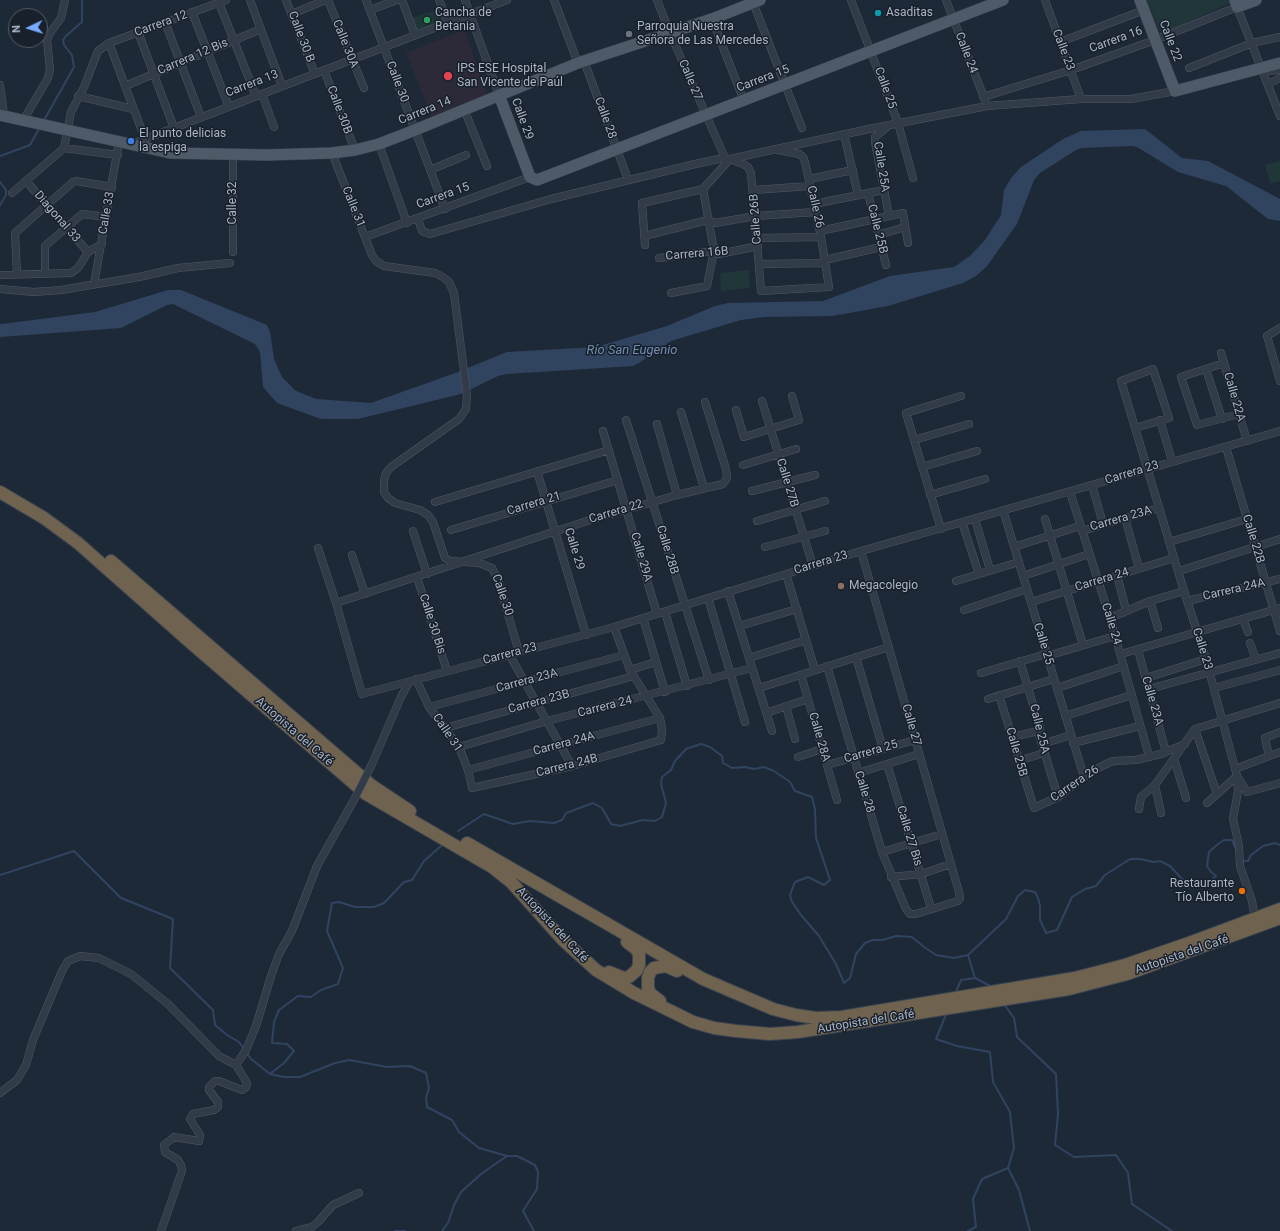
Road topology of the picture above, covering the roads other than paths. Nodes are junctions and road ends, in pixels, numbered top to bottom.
1 (65, 0) edge
2 (226, 0) edge
3 (250, 0) edge
4 (286, 0) edge
5 (326, 0) edge
6 (366, 0) edge
7 (397, 0) edge
8 (402, 0) edge
9 (439, 0) edge
10 (465, 0) edge
11 (507, 0) edge
12 (554, 0) edge
13 (658, 0) edge
14 (851, 0) edge
15 (946, 0) edge
16 (1003, 0) edge
17 (1045, 0) edge
18 (1256, 0) edge
19 (755, 1) edge
20 (219, 3) junction
21 (1236, 3) edge
22 (1142, 5) edge
23 (370, 10) junction
24 (192, 12) junction
25 (292, 14) junction
26 (470, 14) junction
27 (712, 19) junction
28 (952, 19) junction
29 (165, 22) junction
30 (448, 23) junction
31 (261, 29) junction
32 (138, 32) junction
33 (670, 33) junction
34 (415, 36) junction
35 (1280, 37) edge
36 (234, 40) junction
37 (1156, 40) junction
38 (109, 42) junction
39 (1060, 42) junction
40 (1252, 43) junction
41 (384, 47) junction
42 (871, 50) junction
43 (207, 51) junction
44 (351, 60) junction
45 (180, 62) junction
46 (581, 62) junction
47 (1280, 63) edge
48 (1189, 68) dead end
49 (1263, 69) junction
50 (324, 70) junction
51 (1071, 70) junction
52 (1280, 70) edge
53 (154, 74) junction
54 (315, 74) junction
55 (1280, 78) edge
56 (1268, 84) junction
57 (0, 85) edge
58 (125, 86) junction
59 (282, 86) junction
60 (784, 86) junction
61 (364, 88) dead end
62 (1180, 90) junction
63 (499, 94) junction
64 (259, 95) junction
65 (78, 96) junction
66 (983, 97) junction
67 (1081, 99) junction
68 (744, 101) junction
69 (987, 106) junction
70 (229, 107) junction
71 (133, 109) junction
72 (464, 109) junction
73 (2, 115) edge
74 (705, 115) junction
75 (1280, 116) edge
76 (202, 117) junction
77 (24, 119) junction
78 (894, 124) junction
79 (274, 127) dead end
80 (174, 128) junction
81 (802, 128) dead end
82 (67, 129) junction
83 (415, 130) junction
84 (844, 134) junction
85 (145, 139) junction
86 (119, 142) junction
87 (132, 144) junction
88 (379, 144) junction
89 (64, 148) junction
90 (616, 149) junction
91 (355, 150) junction
92 (774, 150) junction
93 (332, 153) junction
94 (118, 155) junction
95 (233, 155) junction
96 (466, 155) dead end
97 (728, 159) junction
98 (486, 166) dead end
99 (430, 170) junction
100 (853, 170) junction
101 (626, 174) dead end
102 (531, 178) junction
103 (913, 178) dead end
104 (26, 182) junction
105 (810, 182) junction
106 (112, 187) junction
107 (703, 189) junction
108 (754, 190) junction
109 (884, 190) junction
110 (12, 193) dead end
111 (868, 193) junction
112 (858, 195) junction
113 (46, 205) junction
114 (815, 208) junction
115 (445, 209) junction
116 (756, 216) junction
117 (889, 216) junction
118 (107, 217) junction
119 (418, 219) junction
120 (874, 219) junction
121 (708, 220) junction
122 (407, 223) junction
123 (66, 227) junction
124 (905, 227) junction
125 (820, 234) junction
126 (878, 235) junction
127 (644, 236) junction
128 (365, 237) junction
129 (758, 242) junction
130 (908, 243) dead end
131 (102, 244) junction
132 (645, 245) dead end
133 (880, 247) junction
134 (714, 251) junction
135 (88, 252) junction
136 (233, 252) dead end
137 (659, 258) dead end
138 (825, 261) junction
139 (230, 263) dead end
140 (759, 264) junction
141 (886, 265) dead end
142 (45, 274) junction
143 (0, 275) edge
144 (17, 275) junction
145 (94, 284) junction
146 (0, 289) edge
147 (761, 292) joint
148 (671, 293) dead end
149 (1280, 328) edge
150 (1221, 353) dead end
151 (1224, 363) junction
152 (1206, 369) junction
153 (1280, 381) edge
154 (792, 396) dead end
155 (961, 396) dead end
156 (762, 400) dead end
157 (705, 402) dead end
158 (736, 410) dead end
159 (681, 412) dead end
160 (1239, 414) junction
161 (1222, 419) junction
162 (626, 420) dead end
163 (1160, 420) junction
164 (657, 424) dead end
165 (969, 424) dead end
166 (1136, 428) junction
167 (771, 429) junction
168 (603, 431) dead end
169 (1280, 431) edge
170 (914, 440) junction
171 (1247, 441) junction
172 (1226, 447) junction
173 (796, 449) dead end
174 (609, 450) junction
175 (977, 451) dead end
176 (778, 454) junction
177 (1172, 461) junction
178 (743, 465) dead end
179 (922, 467) junction
180 (1148, 468) junction
181 (537, 471) junction
182 (815, 475) dead end
183 (985, 479) dead end
184 (618, 480) junction
185 (787, 482) junction
186 (0, 484) edge
187 (1092, 485) junction
188 (704, 488) junction
189 (752, 491) dead end
190 (0, 492) edge
191 (1070, 492) junction
192 (677, 495) junction
193 (930, 495) junction
194 (546, 500) junction
195 (825, 501) dead end
196 (435, 502) dead end
197 (652, 502) junction
198 (627, 508) junction
199 (1159, 508) junction
200 (795, 509) junction
201 (1003, 510) junction
202 (1125, 518) junction
203 (975, 519) junction
204 (1045, 519) dead end
205 (1247, 519) junction
206 (758, 521) dead end
207 (962, 522) junction
208 (1103, 524) junction
209 (1081, 528) junction
210 (941, 529) junction
211 (413, 530) dead end
212 (451, 530) dead end
213 (555, 531) junction
214 (825, 531) dead end
215 (804, 536) junction
216 (1050, 536) junction
217 (1280, 539) edge
218 (1169, 542) junction
219 (765, 547) dead end
220 (1014, 547) junction
221 (1255, 547) junction
222 (318, 548) dead end
223 (861, 551) junction
224 (1089, 554) junction
225 (352, 555) dead end
226 (1174, 558) junction
227 (463, 562) junction
228 (1019, 562) junction
229 (1059, 564) junction
230 (813, 566) junction
231 (1139, 568) junction
232 (990, 570) junction
233 (1179, 572) junction
234 (427, 574) junction
235 (786, 574) junction
236 (979, 574) junction
237 (1117, 575) junction
238 (1023, 576) junction
239 (417, 577) junction
240 (1280, 579) edge
241 (956, 581) dead end
242 (1098, 581) junction
243 (1267, 583) junction
244 (1027, 589) junction
245 (1067, 590) junction
246 (728, 591) junction
247 (1184, 591) junction
248 (365, 594) junction
249 (708, 598) junction
250 (1187, 601) junction
251 (1031, 602) junction
252 (1150, 602) junction
253 (336, 603) junction
254 (684, 606) junction
255 (797, 609) junction
256 (1277, 609) edge
257 (964, 610) dead end
258 (1126, 610) junction
259 (665, 612) junction
260 (658, 614) junction
261 (643, 618) junction
262 (1110, 618) junction
263 (1243, 619) junction
264 (739, 626) junction
265 (614, 627) junction
266 (1158, 628) dead end
267 (1197, 631) junction
268 (1280, 631) edge
269 (1248, 632) dead end
270 (586, 635) junction
271 (1115, 636) junction
272 (806, 640) junction
273 (1250, 643) dead end
274 (1083, 645) junction
275 (889, 647) junction
276 (1138, 650) junction
277 (519, 652) junction
278 (1280, 653) edge
279 (509, 654) junction
280 (1120, 654) junction
281 (624, 655) junction
282 (1047, 655) junction
283 (856, 657) junction
284 (749, 658) junction
285 (1206, 659) junction
286 (1256, 660) junction
287 (1020, 661) junction
288 (656, 662) junction
289 (827, 666) junction
290 (1124, 666) junction
291 (752, 668) junction
292 (815, 670) junction
293 (1280, 670) edge
294 (447, 671) junction
295 (1209, 671) junction
296 (632, 673) junction
297 (981, 673) dead end
298 (731, 674) junction
299 (801, 674) junction
300 (1146, 678) junction
301 (1054, 679) junction
302 (709, 680) junction
303 (413, 681) junction
304 (524, 681) junction
305 (688, 686) junction
306 (1028, 687) junction
307 (758, 688) junction
308 (1056, 688) junction
309 (1214, 688) junction
310 (1149, 689) junction
311 (665, 692) junction
312 (999, 695) junction
313 (1132, 695) junction
314 (647, 697) junction
315 (988, 698) dead end
316 (808, 699) junction
317 (537, 702) junction
318 (1280, 703) edge
319 (786, 706) junction
320 (429, 707) junction
321 (766, 713) junction
322 (1065, 716) junction
323 (660, 718) junction
324 (547, 721) junction
325 (1222, 721) junction
326 (745, 722) dead end
327 (1140, 726) junction
328 (445, 728) junction
329 (1195, 729) junction
330 (772, 731) dead end
331 (1038, 731) junction
332 (1280, 732) edge
333 (1071, 735) junction
334 (1012, 737) junction
335 (795, 739) dead end
336 (915, 740) junction
337 (1073, 743) junction
338 (1042, 744) junction
339 (1185, 744) junction
340 (560, 745) junction
341 (459, 747) junction
342 (822, 749) junction
343 (883, 749) junction
344 (1166, 752) junction
345 (1280, 752) edge
346 (1044, 753) junction
347 (920, 754) junction
348 (1149, 756) junction
349 (1269, 756) junction
350 (798, 757) dead end
351 (853, 758) junction
352 (1174, 759) junction
353 (1018, 761) junction
354 (887, 764) junction
355 (827, 765) junction
356 (572, 766) junction
357 (468, 770) junction
358 (1236, 772) junction
359 (858, 773) junction
360 (1084, 777) junction
361 (1280, 783) edge
362 (1156, 785) junction
363 (472, 788) joint
364 (1217, 794) junction
365 (1058, 797) junction
366 (1186, 798) dead end
367 (837, 800) dead end
368 (1207, 803) dead end
369 (1034, 808) joint
370 (1139, 809) dead end
371 (1161, 813) dead end
372 (942, 834) junction
373 (911, 843) junction
374 (882, 852) junction
375 (951, 864) junction
376 (921, 874) junction
377 (891, 877) junction
378 (548, 891) junction
379 (533, 906) junction
380 (931, 908) junction
381 (1280, 909) edge
382 (1280, 918) edge
383 (1254, 920) junction
384 (773, 1009) junction
385 (770, 1034) junction
386 (236, 1065) junction
387 (0, 1093) edge
388 (359, 1192) dead end
389 (161, 1231) edge
390 (296, 1231) edge

1 - 77 street
2 - 20 street, Carrera 12
3 - 31 street
4 - 25 street, Calle 30 B
5 - 25 street
5 - 44 street, Calle 30A
6 - 23 street, Calle 30
7 - 23 street
8 - 34 street
9 - 30 street
10 - 26 street, Calle 29
11 - 26 street, Carrera 13
12 - 46 street, Calle 28
13 - 33 street, Calle 27
14 - 42 street, Calle 25
15 - 28 street, Calle 24
16 - 28 main road, Carrera 15
17 - 39 street, Calle 23
18 - 21 main road, Carrera 16
19 - 27 main road, Carrera 14
19 - 60 street
20 - 24 street, Carrera 12
20 - 36 street
21 - 37 street, Carrera 16
21 - 40 street
22 - 37 main road, Calle 22
22 - 39 street
23 - 41 street, Calle 30
24 - 29 street, Carrera 12
24 - 43 street
25 - 54 street, Calle 30 B
26 - 30 street, Carrera 13
26 - 63 street, Calle 29
27 - 33 main road, Carrera 14
27 - 68 street
28 - 42 main road, Carrera 15
28 - 66 street, Calle 24
29 - 32 street, Carrera 12
29 - 45 street
30 - 34 street, Carrera 13
31 - 36 street, Carrera 12 Bis
31 - 59 street
32 - 38 street, Carrera 12
32 - 53 street
33 - 46 main road, Carrera 14
33 - 74 street, Calle 27
34 - 41 street, Carrera 13
35 - 40 street
36 - 43 street, Carrera 12 Bis
36 - 64 street
37 - 51 street, Carrera 16
37 - 62 main road, Calle 22
38 - 58 street
38 - 65 street, Carrera 12
39 - 51 street, Calle 23
40 - 48 street
40 - 49 street
41 - 44 street, Carrera 13
41 - 83 street, Calle 30
42 - 60 main road, Carrera 15
42 - 78 street, Calle 25
43 - 45 street, Carrera 12 Bis
43 - 70 street
44 - 50 street, Carrera 13
44 - 61 street, Calle 30A
45 - 53 street, Carrera 12 Bis
45 - 76 street
46 - 63 main road, Carrera 14
46 - 90 street, Calle 28
47 - 49 main road
49 - 52 street
49 - 56 street
49 - 62 main road
50 - 54 street, Carrera 13
50 - 91 street, Calle 30B
51 - 66 street, Carrera 16
51 - 67 street, Calle 23
53 - 58 street, Carrera 12 Bis
53 - 80 street
54 - 59 street, Carrera 13
55 - 56 street
56 - 75 street
57 - 73 street
58 - 71 street
59 - 64 street, Carrera 13
60 - 68 main road, Carrera 15
60 - 81 street
62 - 67 street
63 - 72 main road, Carrera 14
63 - 102 main road, Calle 29
64 - 70 street, Carrera 13
64 - 79 street
65 - 71 street
65 - 82 street
66 - 69 street, Calle 24
67 - 69 street
68 - 74 main road, Carrera 15
69 - 78 street
70 - 76 street, Carrera 13
71 - 85 street
72 - 83 main road, Carrera 14
72 - 98 street
73 - 77 main road, Carrera 13
74 - 90 main road, Carrera 15
74 - 97 street, Calle 27
76 - 80 street, Carrera 13
77 - 82 main road, Carrera 13
78 - 84 street
78 - 103 street, Calle 25
78 - 109 street, Calle 25A
80 - 85 street, Carrera 13
82 - 86 main road, Carrera 13
82 - 89 street
83 - 88 main road, Carrera 14
83 - 99 street, Calle 30
84 - 92 street
84 - 100 street, Calle 25B
85 - 87 street, Carrera 13
86 - 87 main road, Carrera 13
86 - 94 street, Calle 33
87 - 95 main road, Carrera 14
88 - 91 main road, Carrera 14
88 - 122 street
89 - 94 street
89 - 104 street
90 - 101 street, Calle 28
90 - 102 main road, Carrera 15
91 - 93 main road, Carrera 14
92 - 97 street
92 - 105 street, Calle 26
93 - 95 main road, Carrera 14
93 - 128 street, Calle 31
94 - 106 street, Calle 33
95 - 136 street, Calle 32
96 - 99 street
97 - 107 street
97 - 108 street, Calle 26B
97 - 119 street
99 - 115 street, Calle 30
100 - 105 street
100 - 112 street, Calle 25B
102 - 115 street, Carrera 15
104 - 110 street
104 - 113 street, Diagonal 33
105 - 108 street
105 - 114 street, Calle 26
106 - 113 street
106 - 118 street, Calle 33
107 - 121 street
107 - 127 street
108 - 116 street, Calle 26B
109 - 111 street
109 - 117 street, Calle 25A
111 - 112 street
111 - 120 street, Calle 25B
112 - 114 street
113 - 123 street, Diagonal 33
113 - 144 street
114 - 116 street
114 - 125 street, Calle 26
115 - 119 street, Carrera 15
116 - 121 street
116 - 129 street, Calle 26B
117 - 120 street, Carrera 16B
117 - 124 street, Carrera 16B
118 - 123 street
118 - 131 street, Calle 33
119 - 122 street, Carrera 15
120 - 125 street, Carrera 16B
120 - 126 street, Calle 25B
121 - 127 street
121 - 134 street
122 - 128 street, Carrera 15
123 - 135 street, Diagonal 33
123 - 142 street
124 - 126 street
124 - 130 street
125 - 129 street, Carrera 16B
125 - 138 street, Calle 26
126 - 133 street, Calle 25B
127 - 132 street
128 - 227 street, Calle 31
129 - 134 street, Carrera 16B
129 - 140 street, Calle 26B
131 - 135 street
131 - 145 street, Calle 33
133 - 138 street
133 - 141 street, Calle 25B
134 - 137 street, Carrera 16B
134 - 148 street
135 - 142 street
138 - 140 street
138 - 147 street, Calle 26
139 - 145 street
140 - 147 street, Calle 26B
142 - 144 street
143 - 144 street
145 - 146 street
149 - 153 street
150 - 151 street, Calle 22A
151 - 152 street
151 - 160 street, Calle 22A
152 - 161 street
152 - 161 street
154 - 167 street
155 - 170 street
156 - 167 street, Calle 27B
157 - 188 street, Carrera 22
158 - 167 street
159 - 188 street
160 - 161 street
160 - 171 street, Calle 22A
162 - 197 street, Calle 28B
163 - 166 street
163 - 166 street, Calle 23
163 - 177 street
164 - 192 street
165 - 170 street
166 - 180 street, Calle 23
167 - 176 street, Calle 27B
168 - 174 street, Calle 29A
169 - 171 street, Carrera 23
170 - 179 street
171 - 172 street, Carrera 23
172 - 177 street, Carrera 23
172 - 205 street, Calle 22B
173 - 176 street
174 - 181 street
174 - 184 street, Calle 29A
175 - 179 street
176 - 178 street
176 - 185 street, Calle 27B
177 - 180 street, Carrera 23
179 - 193 street
180 - 187 street, Carrera 23
180 - 199 street, Calle 23
181 - 194 street, Calle 29
181 - 196 street
182 - 185 street
183 - 193 street
184 - 194 street, Carrera 21
184 - 198 street, Calle 29A
185 - 189 street
185 - 200 street, Calle 27B
186 - 378 highway, Autopista del Café
187 - 191 street, Carrera 23
187 - 208 street
188 - 192 street, Carrera 22
190 - 379 highway, Autopista del Café
191 - 201 street, Carrera 23
191 - 209 street, Calle 24
192 - 197 street, Carrera 22
193 - 210 street
194 - 212 street, Carrera 21
194 - 213 street, Calle 29
195 - 200 street
197 - 198 street, Carrera 22
197 - 254 street, Calle 28B
198 - 213 street, Carrera 22
198 - 260 street, Calle 29A
199 - 202 street, Carrera 23A
199 - 218 street, Calle 23
200 - 206 street
200 - 215 street, Calle 27B
201 - 203 street, Carrera 23
201 - 220 street, Calle 25
202 - 208 street, Carrera 23A
202 - 231 street
203 - 207 street, Carrera 23
203 - 232 street
204 - 216 street
205 - 218 street
205 - 221 street, Calle 22B
207 - 210 street, Carrera 23
207 - 236 street
208 - 209 street, Carrera 23A
209 - 216 street, Carrera 23A
209 - 224 street, Calle 24
210 - 223 street, Carrera 23
211 - 234 street
213 - 227 street, Carrera 22
213 - 270 street, Calle 29
214 - 215 street
215 - 219 street
215 - 230 street, Calle 27B
216 - 220 street, Carrera 23A
216 - 229 street
217 - 221 street
218 - 226 street, Calle 23
220 - 228 street, Calle 25
221 - 233 street
221 - 243 street, Calle 22B
222 - 253 street
223 - 230 street, Carrera 23
223 - 275 street, Calle 27
224 - 229 street
224 - 242 street, Calle 24
225 - 248 street
226 - 231 street, Carrera 24
226 - 233 street, Calle 23
227 - 234 street, Carrera 22
227 - 277 street, Calle 30
228 - 232 street
228 - 238 street, Calle 25
229 - 238 street
229 - 245 street
230 - 235 street, Carrera 23
231 - 237 street, Carrera 24
232 - 236 street
233 - 247 street, Calle 23
234 - 239 street, Carrera 22
235 - 246 street, Carrera 23
235 - 255 street
236 - 241 street
237 - 242 street, Carrera 24
237 - 258 street
238 - 244 street, Calle 25
239 - 248 street, Carrera 22
239 - 294 street, Calle 30 Bis
240 - 243 street, Carrera 24A
242 - 245 street, Carrera 24
242 - 262 street, Calle 24
243 - 250 street, Carrera 24A
243 - 256 street, Calle 22B
244 - 251 street, Calle 25
244 - 257 street
245 - 251 street, Carrera 24
245 - 274 street
246 - 249 street, Carrera 23
246 - 264 street
247 - 250 street, Calle 23
247 - 252 street, Carrera 24A
248 - 253 street, Carrera 22
249 - 254 street, Carrera 23
249 - 298 street
250 - 267 street, Calle 23
251 - 282 street, Calle 25
252 - 258 street, Carrera 24A
252 - 266 street
253 - 303 street, Carrera 23
254 - 259 street, Carrera 23
254 - 302 street, Calle 28B
255 - 264 street
255 - 272 street
256 - 263 street
256 - 268 street, Calle 22B
258 - 262 street, Carrera 24A
259 - 260 street, Carrera 23
259 - 305 street
260 - 261 street, Carrera 23
261 - 265 street, Carrera 23
261 - 288 street
262 - 271 street, Calle 24
263 - 267 street
263 - 269 street
264 - 284 street
265 - 270 street, Carrera 23
265 - 281 street
267 - 276 street
267 - 285 street, Calle 23
270 - 277 street, Carrera 23
271 - 274 street
271 - 280 street, Calle 24
272 - 284 street
272 - 292 street
273 - 286 street
274 - 282 street
275 - 283 street
275 - 336 street, Calle 27
276 - 280 street
276 - 300 street, Calle 23A
277 - 279 street, Carrera 23
278 - 286 street
279 - 294 street, Carrera 23
279 - 304 street
280 - 290 street, Calle 24
281 - 296 street
281 - 304 street, Carrera 23A
282 - 287 street
282 - 301 street, Calle 25
283 - 289 street
283 - 343 street
284 - 291 street
285 - 295 street, Calle 23
285 - 300 street
286 - 295 street
287 - 297 street
287 - 306 street, Calle 25A
288 - 296 street, Carrera 23B
288 - 311 street
289 - 292 street
289 - 351 street, Calle 28
290 - 308 street
290 - 313 street, Calle 24
291 - 298 street, Carrera 24
291 - 307 street
292 - 299 street
293 - 309 street
294 - 303 street, Carrera 23
295 - 309 street, Calle 23
295 - 310 street
296 - 314 street
296 - 317 street, Carrera 23B
298 - 302 street, Carrera 24
298 - 326 street
299 - 307 street
299 - 316 street, Calle 28A
300 - 310 street, Calle 23A
301 - 306 street
301 - 308 street, Calle 25
302 - 305 street, Carrera 24
303 - 320 street, Calle 31
303 - 386 street, bridge
304 - 317 street
304 - 320 street, Carrera 23A
305 - 311 street, Carrera 24
306 - 312 street
306 - 331 street, Calle 25A
307 - 321 street
308 - 322 street, Calle 25
309 - 325 street, Calle 23
310 - 344 street, Calle 23A
311 - 314 street, Carrera 24
312 - 315 street
312 - 334 street, Calle 25B
313 - 322 street
313 - 327 street, Calle 24
314 - 323 street
314 - 324 street, Carrera 24
316 - 319 street
316 - 342 street, Calle 28A
317 - 324 street
317 - 328 street, Carrera 23B
318 - 325 street
319 - 321 street
319 - 335 street
320 - 328 street, Calle 31
321 - 330 street
322 - 333 street, Calle 25
323 - 340 street, Carrera 24A
323 - 356 street, Carrera 24B
324 - 340 street
324 - 341 street, Carrera 24
325 - 329 street
325 - 358 street, Calle 23
327 - 337 street
327 - 348 street, Calle 24
328 - 341 street, Calle 31
329 - 339 street
329 - 364 street
331 - 334 street
331 - 338 street, Calle 25A
332 - 349 street
333 - 337 street, Calle 25
333 - 338 street
334 - 353 street, Calle 25B
336 - 343 street, Carrera 25
336 - 347 street, Calle 27
337 - 360 street, Calle 25
338 - 346 street, Calle 25A
339 - 344 street, Carrera 26
339 - 352 street
340 - 356 street
340 - 357 street, Carrera 24A
341 - 357 street, Calle 31
342 - 350 street
342 - 355 street, Calle 28A
343 - 351 street, Carrera 25
344 - 348 street, Carrera 26
345 - 349 street
346 - 353 street
346 - 365 street, Calle 25A
347 - 354 street
347 - 372 street, Calle 27
348 - 360 street, Carrera 26
349 - 358 street
351 - 355 street, Carrera 25
351 - 359 street, Calle 28
352 - 362 street
352 - 366 street
353 - 369 street, Calle 25B
354 - 359 street
354 - 373 street, Calle 27 Bis
355 - 367 street, Calle 28A
356 - 363 street, Carrera 24B
357 - 363 street, Calle 31
358 - 361 street
358 - 364 street
358 - 383 street, Calle 23
359 - 374 street, Calle 28
360 - 365 street, Carrera 26
362 - 370 street
362 - 371 street
364 - 368 street
365 - 369 street, Carrera 26
372 - 373 street
372 - 375 street, Calle 27
373 - 374 street
373 - 376 street, Calle 27 Bis
374 - 377 street, Calle 28
375 - 376 street
375 - 380 street, Calle 27
376 - 377 street
376 - 380 street, Calle 27 Bis
377 - 380 street, Calle 28
378 - 379 highway
378 - 384 highway, Autopista del Café
379 - 385 highway, Autopista del Café
381 - 383 highway, Autopista del Café
382 - 385 highway, Autopista del Café
383 - 384 highway, Autopista del Café
384 - 385 highway
386 - 387 street
386 - 389 street
388 - 390 street

